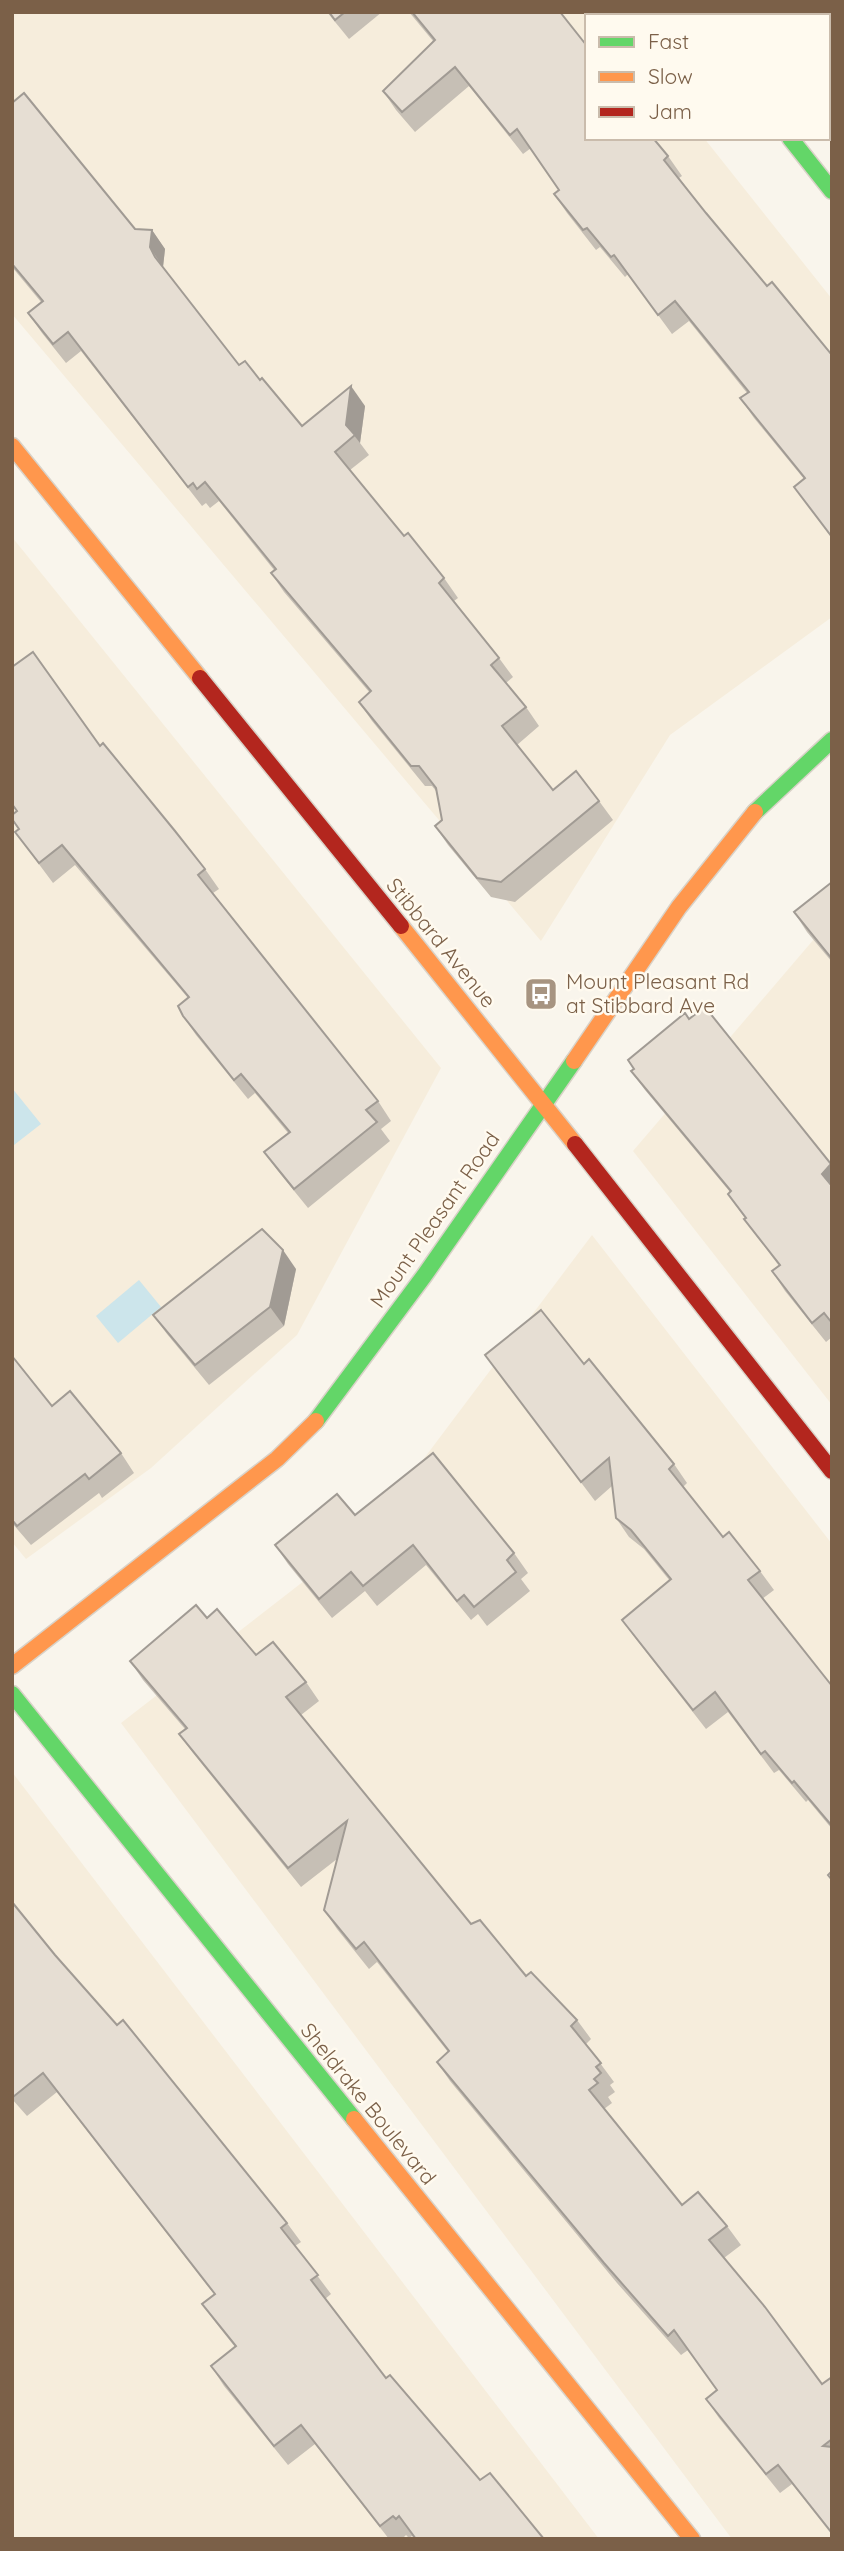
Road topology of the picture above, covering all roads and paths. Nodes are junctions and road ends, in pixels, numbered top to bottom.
1 (792, 140) edge
2 (832, 191) edge
3 (12, 446) edge
4 (832, 740) edge
5 (544, 1104) junction
6 (832, 1471) edge
7 (12, 1666) edge
8 (12, 1694) edge
9 (692, 2539) edge

1 - 2 street
3 - 5 street, Stibbard Avenue
4 - 5 street, Mount Pleasant Road
5 - 6 street, Stibbard Avenue
5 - 7 street, Mount Pleasant Road
8 - 9 street, Sheldrake Boulevard

